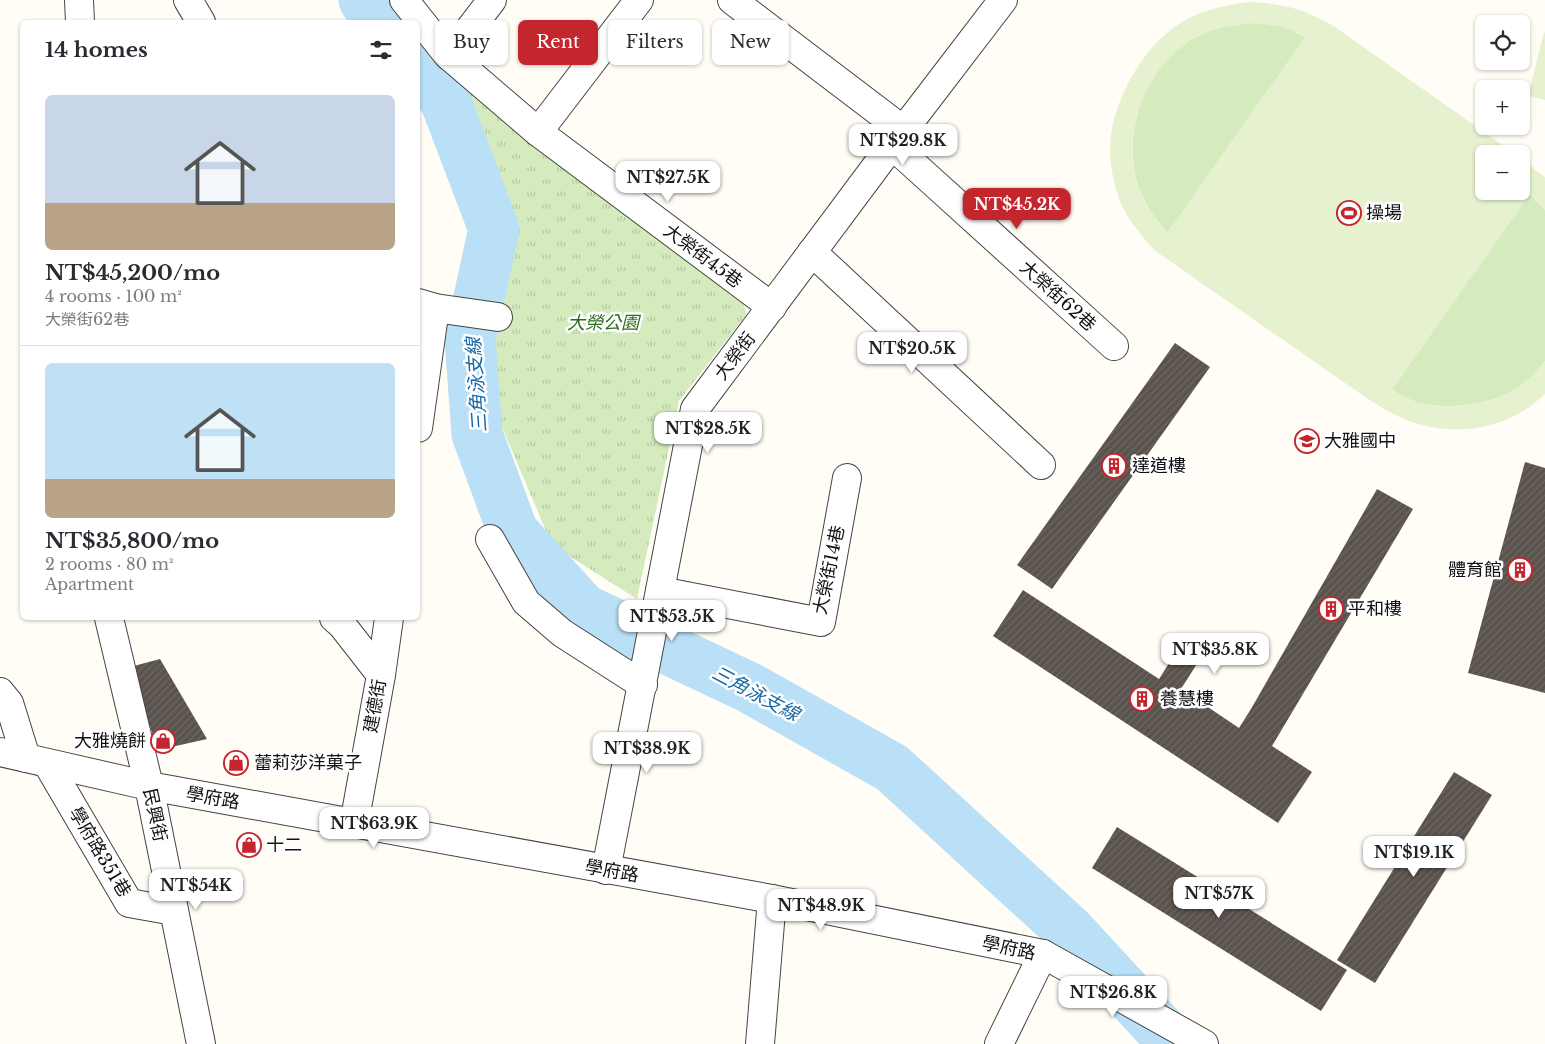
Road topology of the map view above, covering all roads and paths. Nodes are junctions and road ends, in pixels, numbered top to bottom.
1 (79, 0) edge
2 (188, 0) edge
3 (404, 0) edge
4 (492, 0) edge
5 (639, 0) edge
6 (732, 0) edge
7 (1003, 0) edge
8 (80, 20) edge
9 (200, 20) edge
10 (477, 20) edge
11 (435, 38) edge
12 (460, 65) edge
13 (538, 132) junction
14 (898, 137) junction
15 (812, 252) junction
16 (426, 305) edge
17 (772, 307) junction
18 (498, 317) dead end
19 (1114, 346) dead end
20 (420, 397) edge
21 (1042, 465) dead end
22 (847, 478) dead end
23 (490, 539) dead end
24 (658, 598) junction
25 (109, 620) edge
26 (336, 620) edge
27 (389, 620) edge
28 (381, 675) junction
29 (644, 678) junction
30 (0, 692) edge
31 (24, 757) edge
32 (149, 786) junction
33 (354, 824) junction
34 (606, 870) junction
35 (772, 899) junction
36 (174, 911) junction
37 (1043, 954) junction
38 (201, 1044) edge
39 (760, 1044) edge
40 (999, 1044) edge
41 (1204, 1044) edge

1 - 8 street
2 - 9 street
3 - 11 street, 大榮街45巷
4 - 10 street
5 - 13 street
6 - 14 street, 大榮街62巷
7 - 14 street, 大榮街
12 - 13 street, 大榮街45巷
13 - 17 street, 大榮街45巷
14 - 15 street, 大榮街
14 - 19 street, 大榮街62巷
15 - 17 street, 大榮街
15 - 21 street
16 - 18 street
16 - 20 street
17 - 24 street, 大榮街
22 - 24 street, 大榮街14巷
23 - 29 street
24 - 29 street, 大榮街
25 - 32 street, 民興街
26 - 28 street
27 - 28 street, 建德街
28 - 33 street, 建德街
29 - 34 street, 大榮街
30 - 31 street
31 - 32 street, 學府路
31 - 36 street, 學府路351巷
32 - 33 street, 學府路
32 - 36 street, 民興街
33 - 34 street, 學府路
34 - 35 street, 學府路
35 - 37 street, 學府路
35 - 39 street
36 - 38 street, 民興街
37 - 40 street
37 - 41 street, 學府路

